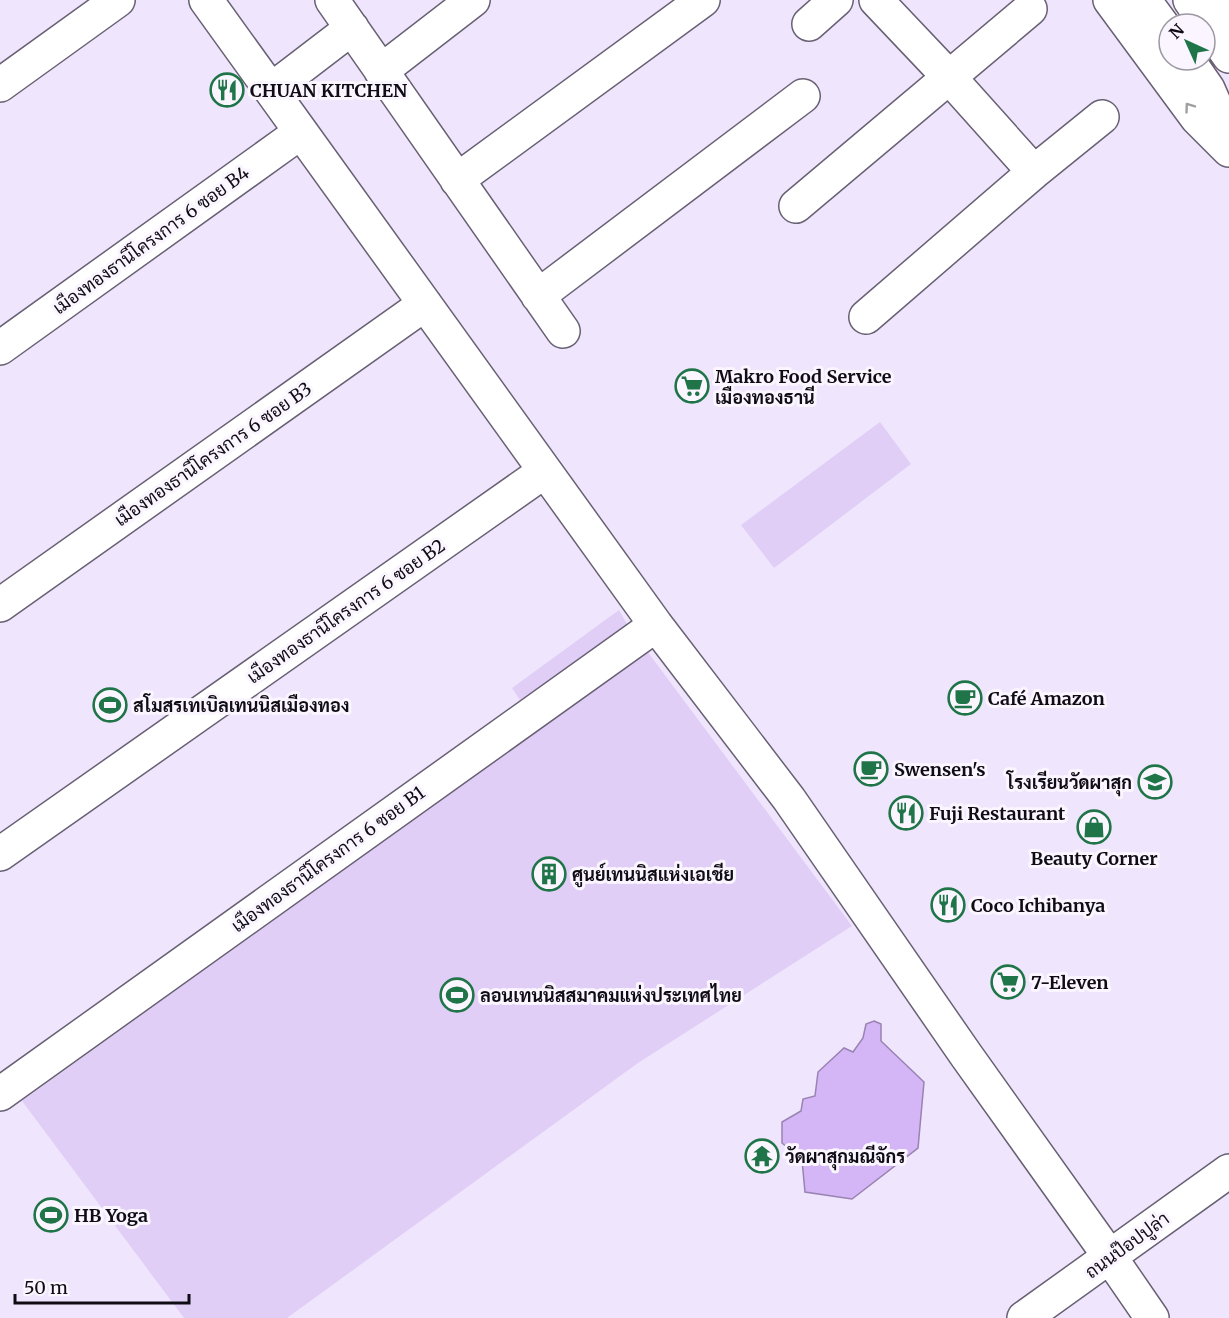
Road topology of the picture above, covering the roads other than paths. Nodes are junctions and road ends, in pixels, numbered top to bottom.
1 (118, 0) edge
2 (206, 0) edge
3 (332, 0) edge
4 (473, 0) edge
5 (703, 0) edge
6 (836, 0) edge
7 (876, 0) edge
8 (1110, 0) edge
9 (1144, 0) edge
10 (1190, 0) edge
11 (1221, 0) edge
12 (1030, 9) dead end
13 (1229, 12) edge
14 (1157, 18) edge
15 (808, 24) dead end
16 (351, 28) junction
17 (1229, 56) edge
18 (381, 71) junction
19 (1196, 72) edge
20 (949, 77) junction
21 (0, 85) edge
22 (271, 90) junction
23 (803, 96) dead end
24 (1102, 117) dead end
25 (301, 132) junction
26 (1229, 137) edge
27 (1229, 150) edge
28 (1034, 172) junction
29 (457, 180) junction
30 (796, 206) dead end
31 (538, 296) junction
32 (425, 304) junction
33 (866, 317) dead end
34 (563, 331) dead end
35 (0, 348) edge
36 (545, 471) junction
37 (0, 605) edge
38 (656, 625) junction
39 (0, 854) edge
40 (0, 1094) edge
41 (1229, 1171) edge
42 (1110, 1257) junction
43 (1024, 1318) edge
44 (1152, 1318) edge

1 - 21 main road
2 - 22 main road
3 - 16 main road
4 - 18 main road
5 - 29 main road
6 - 15 main road
7 - 20 main road
27 -> 8 main road
9 - 14 main road
10 - 17 main road
11 - 13 main road
12 - 20 main road
16 - 18 main road
16 - 22 main road
18 - 29 main road
19 - 26 main road
20 - 28 main road
20 - 30 main road
22 - 25 main road
23 - 31 main road
24 - 28 main road
25 - 32 main road
25 - 35 main road, เมืองทองธานีโครงการ 6 ซอย B4
28 - 33 main road
29 - 31 main road
31 - 34 main road
32 - 36 main road
32 - 37 main road, เมืองทองธานีโครงการ 6 ซอย B3
36 - 38 main road
36 - 39 main road, เมืองทองธานีโครงการ 6 ซอย B2
38 - 40 main road, เมืองทองธานีโครงการ 6 ซอย B1
38 - 42 main road
41 - 42 main road, ถนนป๊อปปูล่า
42 - 43 main road, ถนนป๊อปปูล่า
42 - 44 main road

